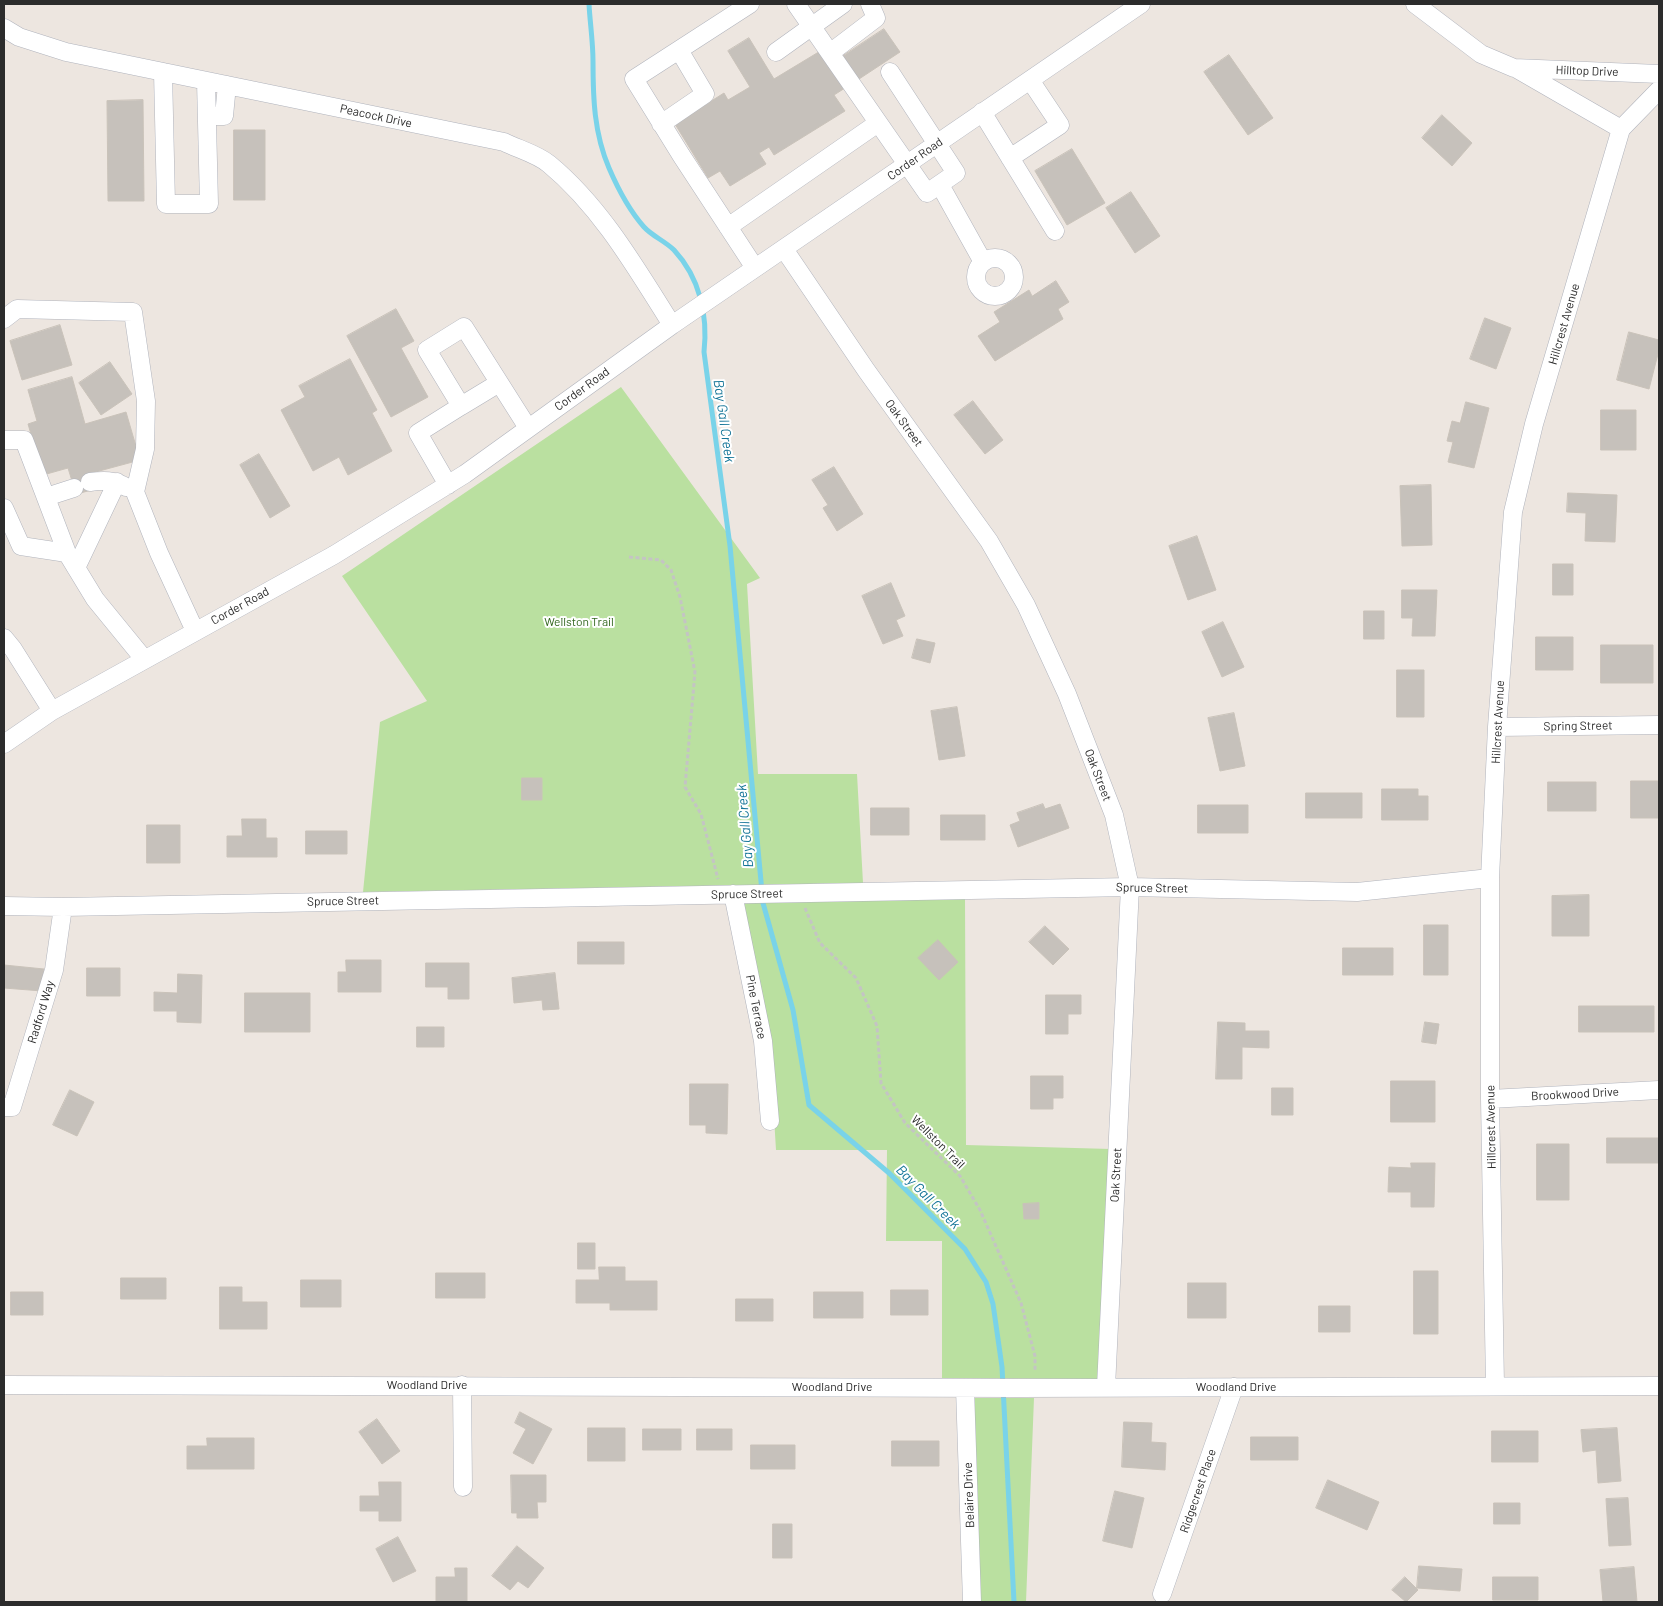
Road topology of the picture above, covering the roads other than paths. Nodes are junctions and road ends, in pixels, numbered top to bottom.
1 (750, 4) edge
2 (796, 4) edge
3 (843, 4) edge
4 (870, 4) edge
5 (1141, 4) edge
6 (1415, 4) edge
7 (811, 26) junction
8 (4, 28) edge
9 (679, 50) junction
10 (776, 52) dead end
11 (830, 53) junction
12 (1514, 68) junction
13 (163, 72) junction
14 (890, 72) dead end
15 (1659, 74) edge
16 (1030, 80) junction
17 (206, 81) junction
18 (228, 85) junction
19 (1659, 90) edge
20 (982, 112) junction
21 (207, 116) junction
22 (878, 123) junction
23 (661, 124) junction
24 (1621, 129) junction
25 (936, 144) junction
26 (1010, 158) junction
27 (906, 165) junction
28 (940, 185) junction
29 (728, 228) junction
30 (1054, 231) dead end
31 (784, 249) junction
32 (983, 262) dead end
33 (755, 268) junction
34 (4, 319) edge
35 (672, 325) junction
36 (499, 383) junction
37 (461, 406) junction
38 (528, 428) junction
39 (4, 440) edge
40 (117, 482) junction
41 (448, 484) junction
42 (136, 492) junction
43 (46, 497) junction
44 (4, 508) edge
45 (67, 552) junction
46 (76, 568) junction
47 (195, 631) junction
48 (4, 638) edge
49 (144, 659) junction
50 (52, 711) junction
51 (1659, 725) edge
52 (1497, 727) junction
53 (4, 744) edge
54 (1490, 878) junction
55 (1130, 887) junction
56 (732, 894) junction
57 (4, 906) edge
58 (63, 907) junction
59 (1659, 1090) edge
60 (1490, 1099) junction
61 (4, 1107) edge
62 (770, 1121) dead end
63 (4, 1385) edge
64 (462, 1385) junction
65 (1495, 1385) junction
66 (1106, 1386) junction
67 (1659, 1386) edge
68 (1234, 1387) junction
69 (966, 1388) junction
70 (463, 1487) dead end
71 (1162, 1594) dead end
72 (972, 1602) edge

1 - 9 street
2 - 7 street
3 - 7 street
4 - 11 street
5 - 16 street, Corder Road
6 - 12 street, Hilltop Drive
7 - 10 street
7 - 11 street
8 - 13 street, Peacock Drive
9 - 23 street
9 - 23 street
11 - 22 street
12 - 15 street, Hilltop Drive
12 - 24 street, Hilltop Drive
13 - 17 street, Peacock Drive
13 - 21 street
14 - 25 street
16 - 20 street, Corder Road
16 - 26 street
17 - 18 street, Peacock Drive
17 - 21 street
18 - 21 street
18 - 35 street, Peacock Drive
19 - 24 street, Hillcrest Avenue
20 - 25 street, Corder Road
20 - 26 street
22 - 27 street
22 - 29 street
23 - 29 street
24 - 52 street, Hillcrest Avenue
25 - 27 street, Corder Road
25 - 28 street
26 - 30 street
27 - 28 street
27 - 31 street, Corder Road
28 - 32 street
29 - 33 street
31 - 33 street, Corder Road
31 - 55 street, Oak Street
33 - 35 street, Corder Road
34 - 42 street
35 - 38 street, Corder Road
36 - 37 street
36 - 37 street
36 - 38 street
37 - 41 street
38 - 41 street, Corder Road
39 - 43 street
40 - 42 street
40 - 43 street
40 - 46 street
41 - 47 street, Corder Road
42 - 47 street
43 - 45 street
44 - 45 street
45 - 46 street
46 - 49 street
47 - 49 street, Corder Road
48 - 50 street
49 - 50 street, Corder Road
50 - 53 street, Corder Road
51 - 52 street, Spring Street
52 - 54 street, Hillcrest Avenue
54 - 55 street, Spruce Street
54 - 60 street, Hillcrest Avenue
55 - 56 street, Spruce Street
55 - 66 street, Oak Street
56 - 58 street, Spruce Street
56 - 62 street, Pine Terrace
57 - 58 street, Spruce Street
58 - 61 street, Radford Way
59 - 60 street, Brookwood Drive
60 - 65 street, Hillcrest Avenue
63 - 64 street, Woodland Drive
64 - 69 street, Woodland Drive
64 - 70 street
65 - 67 street, Woodland Drive
65 - 68 street, Woodland Drive
66 - 68 street, Woodland Drive
66 - 69 street, Woodland Drive
68 - 71 street, Ridgecrest Place
69 - 72 street, Belaire Drive

